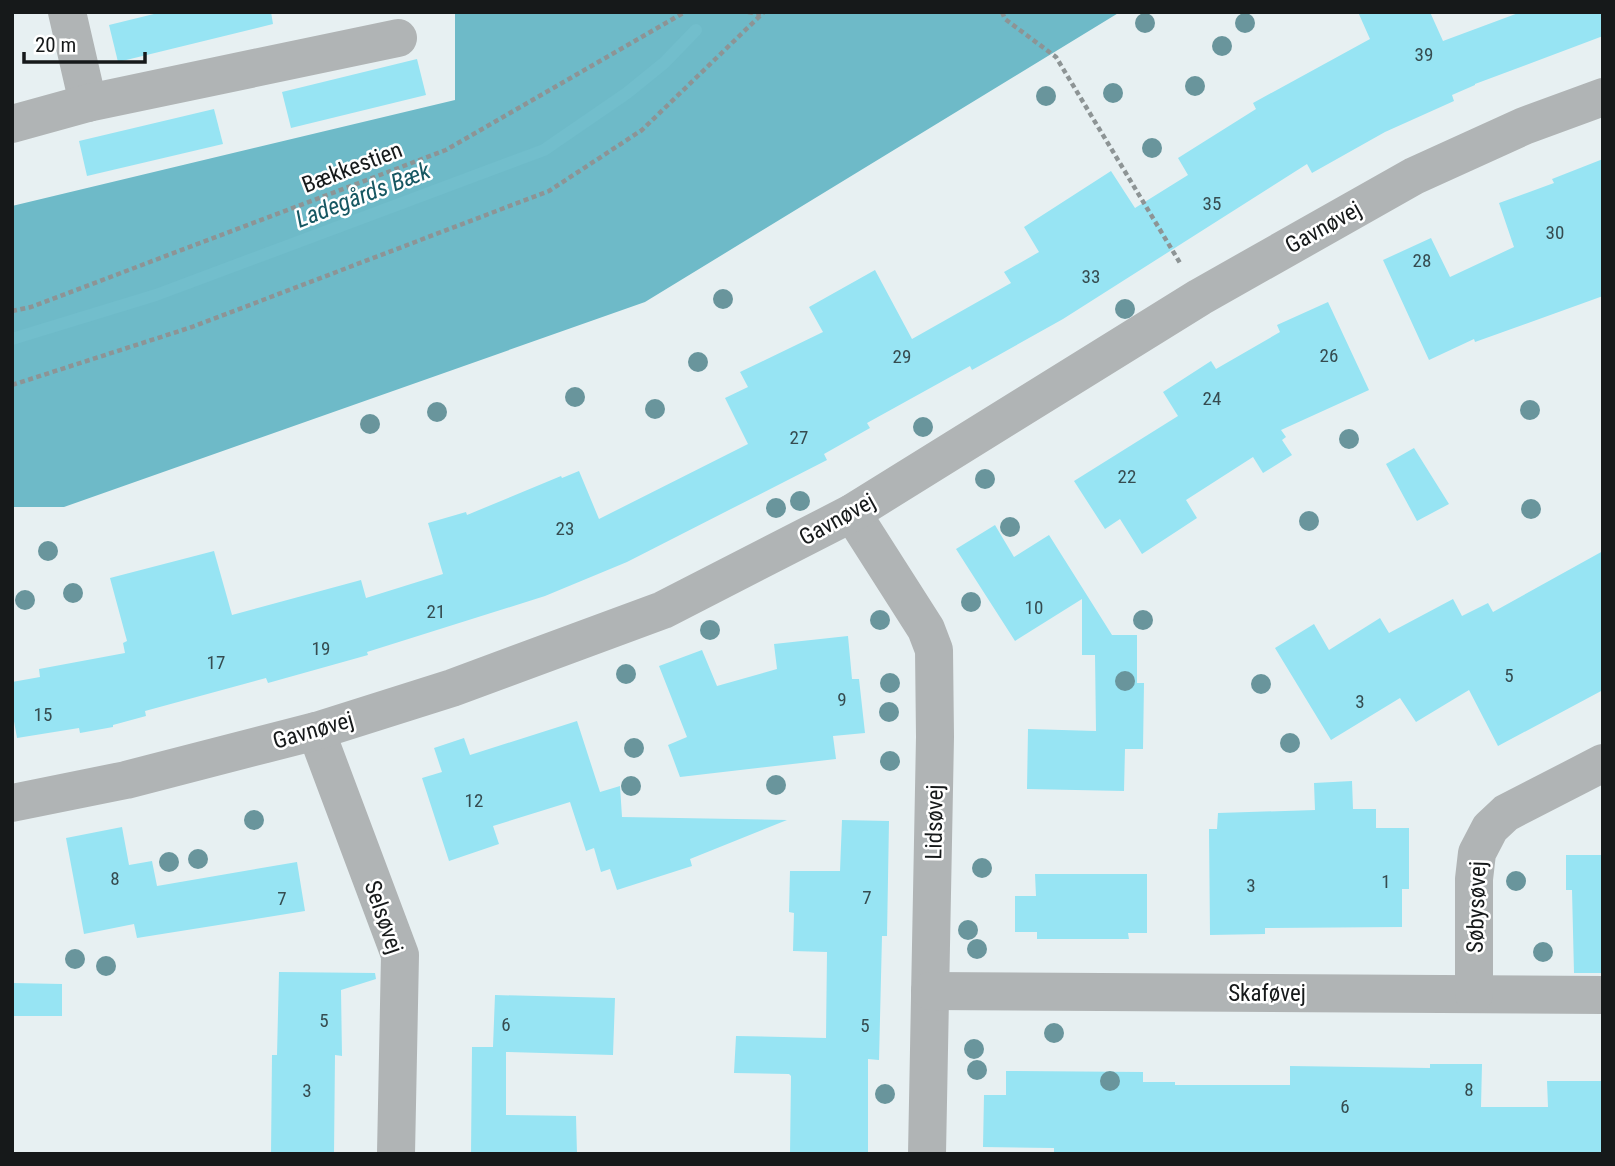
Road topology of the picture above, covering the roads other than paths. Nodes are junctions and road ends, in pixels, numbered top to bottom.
1 (67, 12) edge
2 (398, 38) dead end
3 (1603, 97) edge
4 (88, 103) junction
5 (12, 124) edge
6 (852, 513) junction
7 (316, 731) junction
8 (1603, 763) edge
9 (12, 803) edge
10 (930, 991) junction
11 (1474, 994) junction
12 (1603, 995) edge
13 (396, 1154) edge
14 (927, 1154) edge

1 - 4 street
2 - 4 street
3 - 6 street, Gavnøvej
4 - 5 street
6 - 7 street, Gavnøvej
6 - 10 street, Lidsøvej
7 - 9 street, Gavnøvej
7 - 13 street, Selsøvej
8 - 11 street, Søbysøvej
10 - 11 street, Skaføvej
10 - 14 street, Lidsøvej
11 - 12 street, Skaføvej

